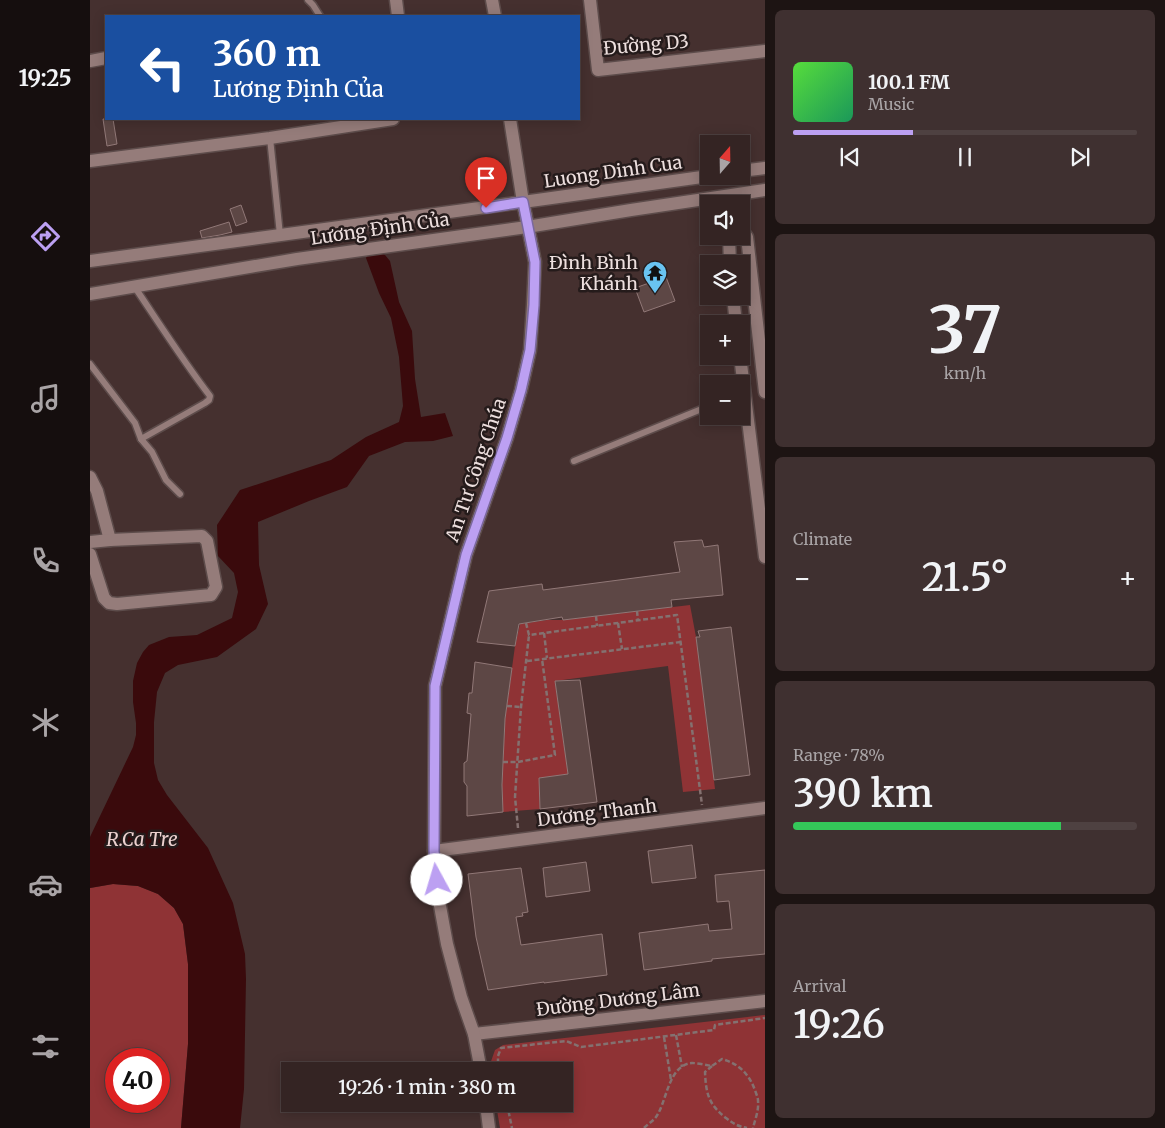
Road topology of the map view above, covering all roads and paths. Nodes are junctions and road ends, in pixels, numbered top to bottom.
1 (308, 0) edge
2 (396, 0) edge
3 (492, 0) edge
4 (590, 0) edge
5 (319, 15) edge
6 (398, 15) edge
7 (495, 15) edge
8 (765, 51) edge
9 (105, 58) edge
10 (90, 61) edge
11 (386, 120) edge
12 (510, 120) edge
13 (270, 138) junction
14 (90, 161) edge
15 (765, 168) edge
16 (750, 170) edge
17 (700, 177) edge
18 (765, 190) edge
19 (748, 195) edge
20 (523, 202) junction
21 (700, 203) edge
22 (527, 227) junction
23 (280, 235) junction
24 (748, 245) edge
25 (90, 261) edge
26 (134, 286) junction
27 (90, 294) edge
28 (90, 364) edge
29 (764, 376) edge
30 (765, 392) edge
31 (700, 410) edge
32 (747, 425) edge
33 (141, 439) junction
34 (574, 461) dead end
35 (90, 477) edge
36 (180, 494) dead end
37 (110, 540) junction
38 (90, 542) edge
39 (90, 554) edge
40 (765, 557) edge
41 (637, 611) dead end
42 (596, 616) dead end
43 (638, 620) junction
44 (526, 623) dead end
45 (618, 623) junction
46 (597, 626) junction
47 (544, 633) junction
48 (529, 635) junction
49 (681, 642) junction
50 (622, 649) junction
51 (547, 658) junction
52 (542, 659) junction
53 (527, 661) junction
54 (507, 706) dead end
55 (522, 707) junction
56 (503, 762) dead end
57 (518, 762) junction
58 (765, 808) edge
59 (704, 816) junction
60 (519, 840) junction
61 (434, 851) junction
62 (765, 1000) edge
63 (765, 1018) edge
64 (474, 1034) junction
65 (676, 1035) junction
66 (664, 1037) junction
67 (479, 1062) edge
68 (498, 1062) edge
69 (712, 1066) junction
70 (682, 1067) junction
71 (671, 1080) junction
72 (487, 1112) edge
73 (509, 1112) edge
74 (489, 1128) edge
75 (512, 1128) edge
76 (644, 1128) edge
77 (747, 1128) edge
78 (753, 1128) edge

1 - 5 lane
2 - 6 street
3 - 7 street
4 - 8 street, Đường D3
9 - 10 street
11 - 13 street
12 - 20 street, An Tư Công Chúa
13 - 14 street
13 - 23 lane
15 - 16 street
17 - 20 street, Luong Dinh Cua
18 - 19 street, Lương Định Của
20 - 22 street, An Tư Công Chúa
20 - 23 street, Lương Định Của
21 - 22 street, Lương Định Của
22 - 26 street, Lương Định Của
22 - 61 street, An Tư Công Chúa
23 - 25 street, Lương Định Của
24 - 29 street
26 - 27 street, Lương Định Của
26 - 33 lane
28 - 33 lane
29 - 30 street
31 - 34 lane
32 - 40 street
33 - 36 lane
35 - 37 street
37 - 38 street
37 - 39 street
41 - 43 path
42 - 46 path
43 - 45 path
43 - 49 path
44 - 48 path
45 - 46 path
45 - 50 path
46 - 47 path
47 - 48 path
47 - 51 path
48 - 53 path
49 - 50 path
49 - 59 path
50 - 51 path
51 - 52 path
52 - 53 path
52 - 57 path
53 - 55 path
54 - 55 path
55 - 57 path
56 - 57 path
57 - 60 path
58 - 59 street, Dương Thanh
59 - 60 street, Dương Thanh
60 - 61 street, Dương Thanh
61 - 64 street, An Tư Công Chúa
62 - 64 street, Đường Dương Lâm
63 - 65 path
64 - 67 street, An Tư Công Chúa
65 - 66 path
65 - 70 path
66 - 68 path
66 - 71 path
69 - 70 path
69 - 77 path
69 - 78 path
70 - 71 path
71 - 76 path
72 - 74 street
73 - 75 path

